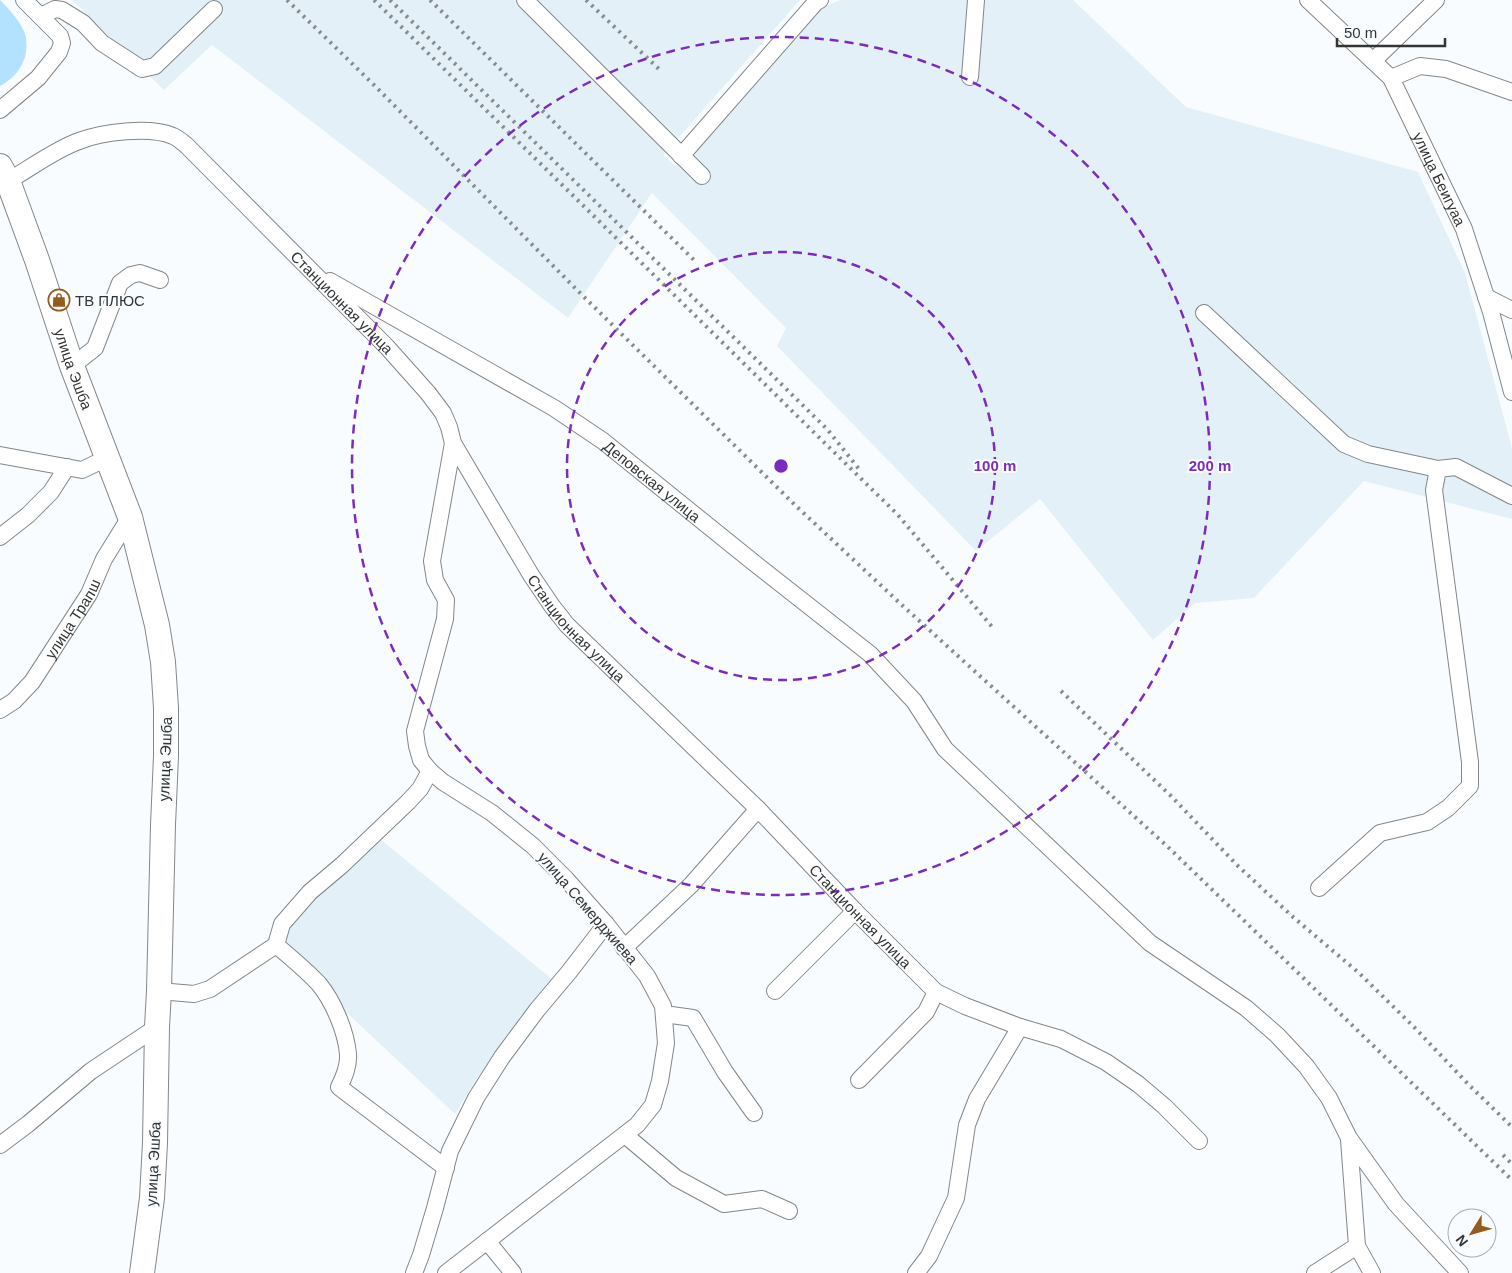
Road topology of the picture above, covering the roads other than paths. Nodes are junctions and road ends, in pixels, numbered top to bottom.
1 (24, 0) edge
2 (525, 0) edge
3 (820, 0) edge
4 (976, 0) edge
5 (1308, 0) edge
6 (1436, 0) edge
7 (214, 9) dead end
8 (41, 16) junction
9 (1373, 61) junction
10 (970, 77) dead end
11 (1391, 78) junction
12 (1512, 92) edge
13 (0, 110) edge
14 (682, 156) junction
15 (4, 174) edge
16 (702, 176) dead end
17 (312, 272) junction
18 (160, 280) dead end
19 (1486, 296) junction
20 (1512, 310) edge
21 (1204, 313) dead end
22 (72, 366) junction
23 (1512, 392) edge
24 (453, 443) junction
25 (0, 456) edge
26 (107, 458) junction
27 (67, 467) junction
28 (1438, 469) junction
29 (1512, 496) edge
30 (130, 517) junction
31 (0, 537) edge
32 (0, 710) edge
33 (430, 771) junction
34 (758, 809) junction
35 (1319, 888) dead end
36 (855, 911) junction
37 (606, 924) junction
38 (276, 945) junction
39 (624, 948) junction
40 (159, 991) junction
41 (775, 991) dead end
42 (936, 992) junction
43 (664, 1014) junction
44 (157, 1027) junction
45 (1020, 1027) junction
46 (859, 1080) dead end
47 (754, 1113) dead end
48 (625, 1134) junction
49 (1348, 1138) junction
50 (1199, 1141) dead end
51 (0, 1145) edge
52 (446, 1168) junction
53 (789, 1211) dead end
54 (487, 1241) junction
55 (1356, 1246) junction
56 (142, 1273) edge
57 (414, 1273) edge
58 (446, 1273) edge
59 (513, 1273) edge
60 (916, 1273) edge
61 (1315, 1273) edge
62 (1372, 1273) edge
63 (1460, 1273) edge

1 - 8 street
2 - 14 street
3 - 14 street
4 - 10 street
5 - 9 street, улица Беигуаа
6 - 9 street
7 - 8 street
8 - 13 street
9 - 11 street, улица Беигуаа
11 - 12 street
11 - 19 street, улица Беигуаа
14 - 16 street
15 - 17 street, Станционная улица
15 - 22 highway, улица Эшба
17 - 24 street, Станционная улица
17 - 49 street, Деповская улица
18 - 22 street
19 - 20 street
19 - 23 street, улица Беигуаа
21 - 28 street
22 - 26 highway, улица Эшба
24 - 33 street, улица Семерджиева
24 - 34 street, Станционная улица
25 - 27 street
26 - 27 street
26 - 30 highway, улица Эшба
27 - 31 street
28 - 29 street
28 - 35 street
30 - 32 street, улица Трапш
30 - 40 highway, улица Эшба
33 - 37 street, улица Семерджиева
33 - 38 street
34 - 36 street, Станционная улица
34 - 39 street
36 - 41 street
36 - 42 street, Станционная улица
37 - 39 street, улица Семерджиева
37 - 52 street
38 - 40 street
38 - 52 street
39 - 43 street, улица Семерджиева
40 - 44 highway, улица Эшба
42 - 45 street, Станционная улица
42 - 46 street
43 - 47 street
43 - 48 street, улица Семерджиева
44 - 51 street
44 - 56 highway, улица Эшба
45 - 50 street, Станционная улица
45 - 60 street
48 - 53 street
48 - 54 street, улица Семерджиева
49 - 55 street
49 - 63 street
52 - 57 street
54 - 58 street, улица Семерджиева
54 - 59 street
55 - 61 street
55 - 62 street

